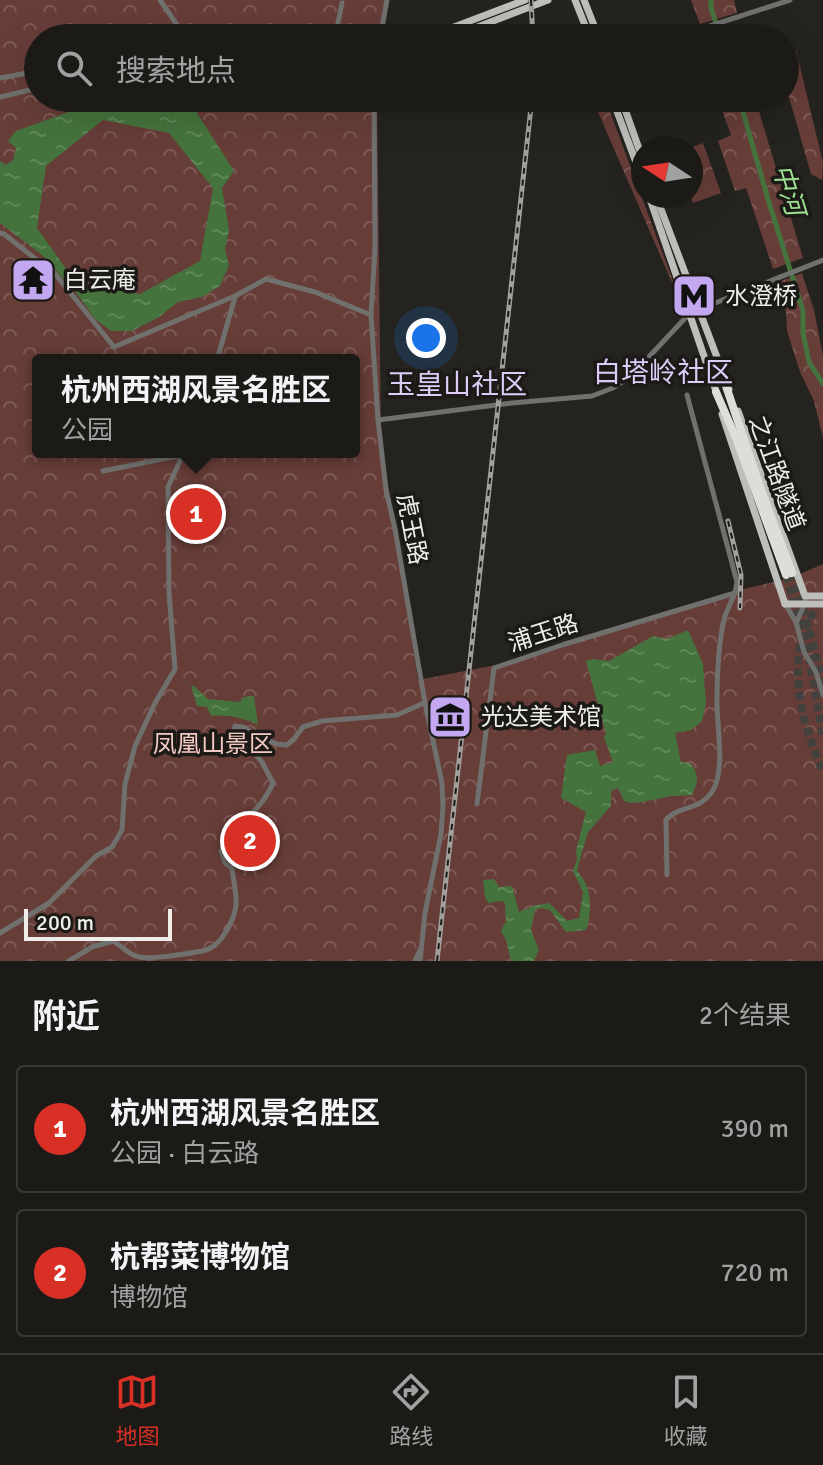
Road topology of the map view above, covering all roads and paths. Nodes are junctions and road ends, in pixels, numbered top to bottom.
1 (160, 0) edge
2 (387, 0) edge
3 (525, 0) edge
4 (548, 0) edge
5 (575, 0) edge
6 (584, 0) edge
7 (790, 0) edge
8 (342, 3) dead end
9 (176, 24) edge
10 (338, 24) edge
11 (383, 24) edge
12 (462, 24) edge
13 (485, 24) edge
14 (584, 24) edge
15 (593, 24) edge
16 (714, 24) edge
17 (24, 74) edge
18 (0, 78) edge
19 (24, 91) edge
20 (0, 97) edge
21 (374, 112) edge
22 (617, 112) edge
23 (626, 112) edge
24 (634, 136) edge
25 (631, 149) edge
26 (653, 208) edge
27 (661, 208) edge
28 (0, 233) edge
29 (823, 260) edge
30 (235, 296) junction
31 (699, 309) junction
32 (690, 313) junction
33 (371, 315) junction
34 (219, 354) edge
35 (726, 386) junction
36 (716, 392) junction
37 (687, 395) dead end
38 (378, 420) junction
39 (164, 458) edge
40 (181, 458) edge
41 (103, 471) dead end
42 (735, 593) junction
43 (823, 596) edge
44 (805, 599) junction
45 (785, 604) junction
46 (823, 604) edge
47 (796, 622) junction
48 (823, 695) edge
49 (425, 703) junction
50 (477, 804) dead end
51 (667, 875) dead end
52 (0, 933) edge
53 (69, 961) edge
54 (418, 961) edge

1 - 9 street
2 - 11 street
3 - 12 main road
4 - 13 main road
5 - 14 main road
6 - 15 main road
7 - 16 street
8 - 10 street
17 - 18 street
19 - 20 street
21 - 33 street, 虎玉路
22 - 25 main road
23 - 24 main road
26 - 32 main road
27 - 31 main road
28 - 30 street
29 - 31 street
30 - 33 street
30 - 34 street
31 - 32 street
31 - 35 main road
32 - 36 main road
32 - 38 street
33 - 38 street, 虎玉路
35 - 36 highway, 之江路隧道
35 - 44 main road
36 - 45 main road
37 - 42 street
38 - 49 street, 虎玉路
39 - 41 street
40 - 52 street
42 - 50 street, 浦玉路
42 - 51 street
43 - 44 main road
44 - 45 main road
44 - 46 main road
44 - 47 street
45 - 47 street
47 - 48 street
49 - 53 street
49 - 54 street, 虎玉路

